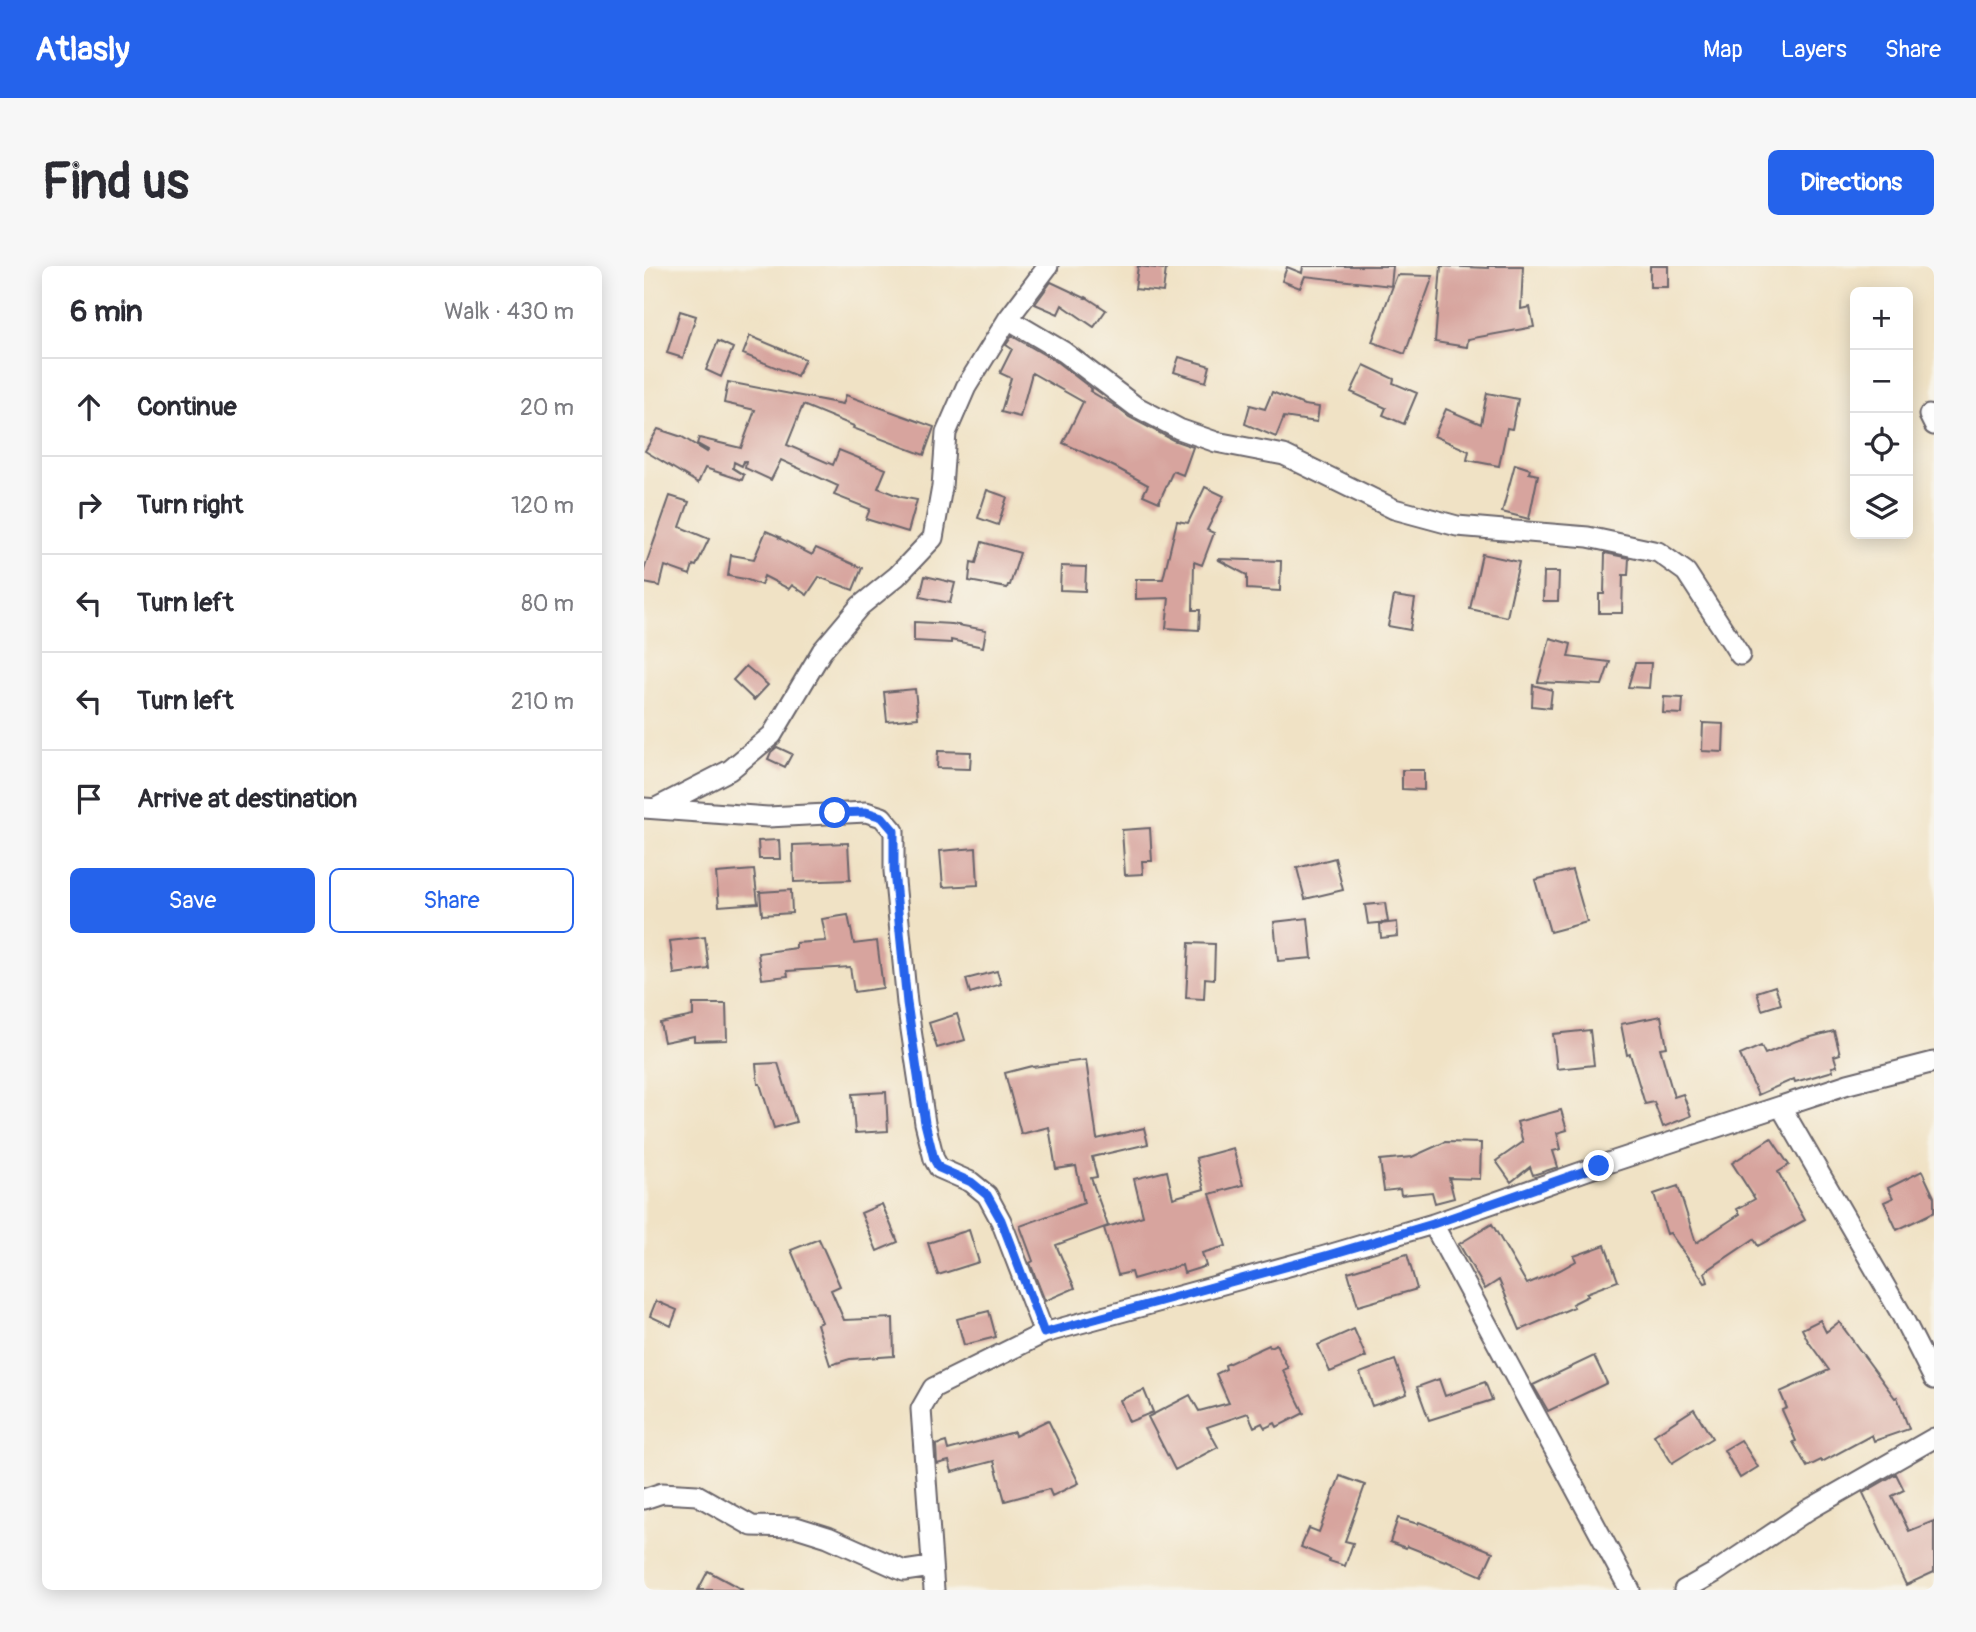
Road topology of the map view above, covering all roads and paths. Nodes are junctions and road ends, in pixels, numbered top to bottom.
1 (1048, 266) edge
2 (1008, 319) junction
3 (1740, 655) dead end
4 (650, 808) edge
5 (1934, 1062) edge
6 (1781, 1107) junction
7 (1433, 1224) junction
8 (1044, 1333) junction
9 (1934, 1379) edge
10 (1934, 1438) edge
11 (644, 1499) edge
12 (931, 1567) junction
13 (934, 1590) edge
14 (1630, 1590) edge
15 (1684, 1590) edge

1 - 2 street
2 - 3 street
2 - 4 street
4 - 8 street
5 - 6 street
6 - 7 street
6 - 9 street
7 - 8 street
7 - 14 street
8 - 12 street
10 - 15 street
11 - 12 street
12 - 13 street

